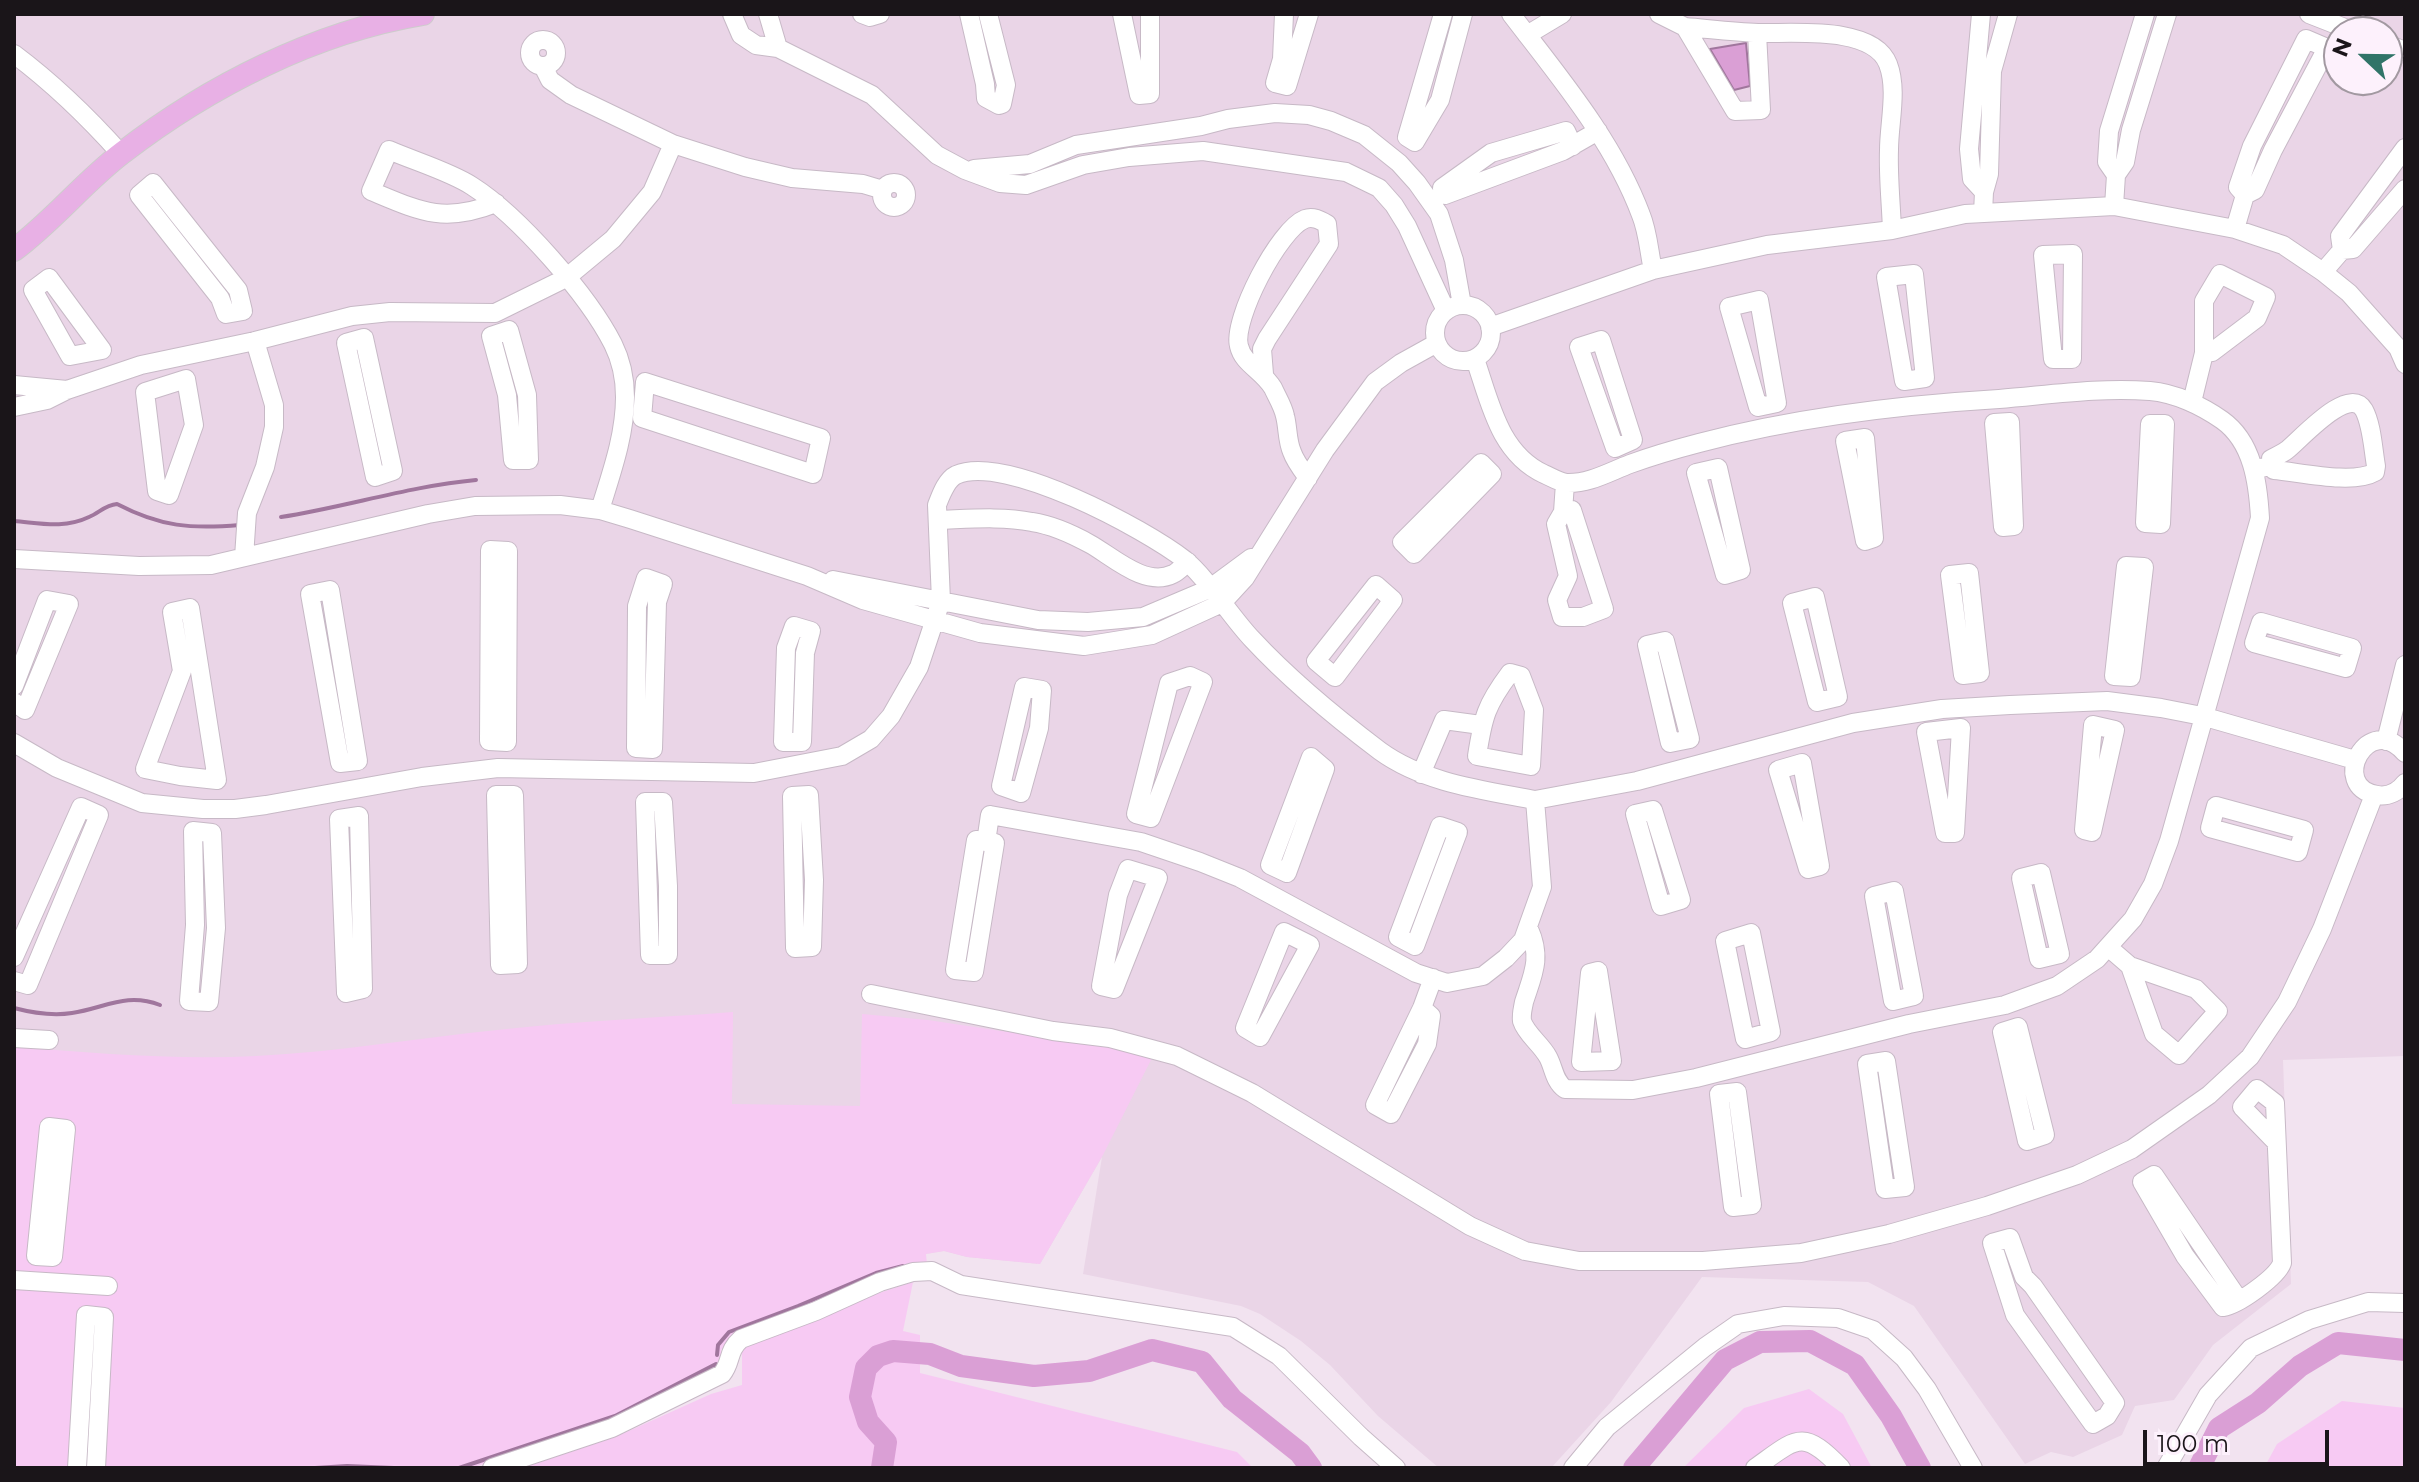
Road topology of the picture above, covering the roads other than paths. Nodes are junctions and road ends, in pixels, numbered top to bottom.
1 (423, 14) edge
2 (732, 14) edge
3 (768, 14) edge
4 (862, 14) edge
5 (880, 14) edge
6 (969, 14) edge
7 (988, 14) edge
8 (1122, 14) edge
9 (1150, 14) edge
10 (1284, 14) edge
11 (1309, 14) edge
12 (1443, 14) edge
13 (1463, 14) edge
14 (1511, 14) edge
15 (1562, 14) edge
16 (1981, 14) edge
17 (2008, 14) edge
18 (2145, 14) edge
19 (2167, 14) edge
20 (1661, 15) edge
21 (1813, 23) edge
22 (1685, 27) junction
23 (1757, 33) junction
24 (1527, 35) junction
25 (778, 48) junction
26 (14, 54) edge
27 (543, 66) dead end
28 (1201, 126) junction
29 (1598, 131) junction
30 (673, 144) junction
31 (1076, 145) junction
32 (1573, 146) junction
33 (2405, 148) edge
34 (1203, 151) junction
35 (121, 154) junction
36 (1083, 165) junction
37 (965, 170) junction
38 (2116, 175) junction
39 (2405, 189) edge
40 (883, 190) dead end
41 (1984, 192) junction
42 (2245, 195) junction
43 (496, 203) junction
44 (2114, 206) junction
45 (1983, 213) junction
46 (2235, 229) junction
47 (1892, 230) junction
48 (14, 250) edge
49 (2342, 250) junction
50 (1653, 270) junction
51 (2323, 272) junction
52 (566, 278) junction
53 (1454, 308) junction
54 (233, 312) junction
55 (495, 313) junction
56 (352, 316) junction
57 (1490, 327) junction
58 (501, 332) junction
59 (355, 340) junction
60 (247, 342) junction
61 (1437, 343) junction
62 (2403, 352) edge
63 (84, 353) dead end
64 (2204, 353) dead end
65 (1475, 359) junction
66 (2063, 360) junction
67 (157, 362) junction
68 (1264, 374) junction
69 (97, 379) junction
70 (1913, 382) junction
71 (14, 385) edge
72 (163, 386) junction
73 (67, 390) junction
74 (2066, 392) junction
75 (2160, 394) junction
76 (2000, 398) junction
77 (634, 399) junction
78 (2192, 402) junction
79 (1919, 403) junction
80 (1767, 405) junction
81 (14, 407) edge
82 (1851, 414) junction
83 (2002, 422) junction
84 (2158, 423) junction
85 (1775, 427) junction
86 (1855, 439) junction
87 (1698, 443) junction
88 (1624, 444) junction
89 (1512, 450) junction
90 (1630, 464) junction
91 (1486, 468) junction
92 (2263, 468) junction
93 (1707, 471) junction
94 (1308, 478) junction
95 (1565, 483) junction
96 (600, 510) junction
97 (1563, 512) junction
98 (939, 520) junction
99 (1270, 541) junction
100 (244, 557) junction
101 (14, 559) edge
102 (1188, 562) junction
103 (807, 576) junction
104 (1209, 589) junction
105 (941, 601) junction
106 (1222, 603) junction
107 (935, 621) junction
108 (2231, 624) junction
109 (2258, 631) junction
110 (1323, 667) junction
111 (2404, 670) edge
112 (1972, 674) junction
113 (2122, 677) junction
114 (1309, 693) junction
115 (15, 700) edge
116 (1829, 700) junction
117 (2113, 702) junction
118 (1973, 707) junction
119 (1942, 709) junction
120 (2202, 716) junction
121 (1481, 725) junction
122 (2104, 727) junction
123 (1833, 728) junction
124 (1942, 730) junction
125 (498, 741) junction
126 (1681, 741) junction
127 (2386, 741) junction
128 (792, 742) junction
129 (1784, 742) junction
130 (14, 743) edge
131 (646, 749) junction
132 (2405, 753) edge
133 (2355, 760) junction
134 (348, 763) junction
135 (1689, 765) junction
136 (796, 766) junction
137 (501, 768) junction
138 (1788, 768) junction
139 (649, 773) junction
140 (1421, 774) junction
141 (180, 776) junction
142 (1637, 781) junction
143 (2405, 783) edge
144 (101, 788) junction
145 (1011, 789) junction
146 (349, 792) junction
147 (504, 795) junction
148 (800, 795) junction
149 (2374, 795) junction
150 (1535, 800) junction
151 (654, 802) junction
152 (172, 807) junction
153 (203, 809) junction
154 (2178, 809) junction
155 (91, 811) junction
156 (1644, 811) junction
157 (1006, 816) junction
158 (1144, 816) junction
159 (2213, 817) junction
160 (350, 818) junction
161 (203, 832) junction
162 (986, 842) junction
163 (1147, 845) junction
164 (1279, 870) junction
165 (1142, 873) junction
166 (1272, 895) junction
167 (1306, 913) junction
168 (1529, 929) junction
169 (1295, 938) junction
170 (1406, 941) junction
171 (2108, 947) junction
172 (14, 957) edge
173 (2048, 957) dead end
174 (1396, 962) junction
175 (2130, 966) junction
176 (1433, 978) junction
177 (14, 981) edge
178 (2057, 986) junction
179 (871, 994) dead end
180 (1904, 998) junction
181 (2005, 1005) junction
182 (1422, 1008) junction
183 (1909, 1024) junction
184 (2009, 1030) junction
185 (1869, 1034) junction
186 (1757, 1036) junction
187 (14, 1038) edge
188 (49, 1040) dead end
189 (1597, 1061) dead end
190 (1764, 1062) junction
191 (1875, 1063) junction
192 (1723, 1073) junction
193 (2228, 1078) junction
194 (1599, 1090) junction
195 (1727, 1093) junction
196 (2250, 1098) junction
197 (2276, 1142) junction
198 (2132, 1149) junction
199 (1987, 1206) junction
200 (2000, 1239) junction
201 (44, 1256) junction
202 (14, 1280) edge
203 (42, 1283) junction
204 (2405, 1303) edge
205 (95, 1316) junction
206 (519, 1463) edge
207 (77, 1468) edge
208 (96, 1468) edge
209 (492, 1468) edge
210 (1396, 1468) edge
211 (1573, 1468) edge
212 (1755, 1468) edge
213 (1841, 1468) edge
214 (1973, 1468) edge
215 (2166, 1468) edge

1 - 35 main road
2 - 25 street
3 - 25 street
4 - 5 street
6 - 7 street
8 - 9 street
10 - 11 street
12 - 13 street
14 - 24 street
15 - 24 street
16 - 41 street
17 - 41 street
18 - 38 street
19 - 38 street
20 - 22 street
21 - 23 street
21 - 47 street
22 - 23 street
22 - 23 street
24 - 29 street
25 - 37 street
26 - 35 street
27 - 30 street
28 - 31 street
28 - 34 street
28 - 53 street
29 - 32 street
29 - 50 street
30 - 40 street
30 - 52 street
31 - 36 street
31 - 37 street
32 - 32 street
33 - 49 street
34 - 36 street
34 - 53 street
35 - 48 main road
36 - 37 street
38 - 44 street
39 - 49 street
41 - 45 street
42 - 42 street
42 - 46 street
43 - 43 street
43 - 52 street
44 - 45 street
44 - 46 street
45 - 47 street
46 - 51 street
47 - 50 street
49 - 51 street
50 - 57 street
51 - 62 street
52 - 55 street
52 - 77 street
53 - 57 street
53 - 61 street
54 - 54 street
54 - 60 street
55 - 56 street
55 - 58 street
56 - 59 street
56 - 60 street
57 - 65 street
58 - 58 street
59 - 59 street
60 - 67 street
60 - 100 street
61 - 65 street
61 - 94 street
63 - 69 street
64 - 78 street
65 - 89 street
66 - 66 street
66 - 74 street
67 - 69 street
67 - 72 street
68 - 68 street
68 - 94 street
69 - 73 street
70 - 70 street
70 - 79 street
71 - 73 street
72 - 72 street
73 - 81 street
74 - 75 street
74 - 76 street
75 - 78 street
75 - 84 street
76 - 79 street
76 - 83 street
77 - 77 street
77 - 96 street
78 - 92 street
79 - 82 street
80 - 80 street
80 - 85 street
82 - 85 street
82 - 86 street
83 - 83 street
84 - 84 street
85 - 87 street
86 - 86 street
87 - 90 street
87 - 93 street
88 - 88 street
88 - 90 street
89 - 91 street
89 - 95 street
90 - 95 street
91 - 91 street
92 - 92 street
92 - 108 street
93 - 93 street
94 - 99 street
95 - 97 street
96 - 100 street
96 - 103 street
97 - 97 street
98 - 102 street
98 - 102 street
98 - 105 street
99 - 104 street
99 - 106 street
100 - 101 street
102 - 104 street
103 - 105 street
103 - 107 street
104 - 105 street
104 - 106 street
105 - 107 street
106 - 107 street
106 - 114 street
107 - 136 street
108 - 109 street
108 - 120 street
109 - 109 street
110 - 110 street
110 - 114 street
111 - 127 street
112 - 112 street
112 - 118 street
113 - 113 street
113 - 117 street
114 - 140 street
115 - 115 street
116 - 116 street
116 - 123 street
117 - 118 street
117 - 120 street
117 - 122 street
118 - 119 street
119 - 123 street
119 - 124 street
120 - 133 street
120 - 154 street
121 - 121 street
121 - 140 street
122 - 122 street
123 - 129 street
124 - 124 street
125 - 125 street
125 - 137 street
126 - 126 street
126 - 135 street
127 - 132 street
127 - 133 street
128 - 128 street
128 - 136 street
129 - 135 street
129 - 138 street
130 - 144 street
131 - 131 street
131 - 139 street
133 - 149 street
134 - 134 street
134 - 146 street
135 - 142 street
136 - 139 street
136 - 148 street
137 - 139 street
137 - 146 street
137 - 147 street
138 - 138 street
139 - 151 street
140 - 150 street
141 - 141 street
141 - 152 street
142 - 150 street
142 - 156 street
143 - 149 street
144 - 152 street
144 - 155 street
145 - 145 street
145 - 157 street
146 - 153 street
146 - 160 street
147 - 147 street
148 - 148 street
149 - 193 street
150 - 168 street
151 - 151 street
152 - 153 street
153 - 161 street
154 - 159 street
154 - 171 street
155 - 172 street
155 - 177 street
156 - 156 street
157 - 162 street
157 - 163 street
158 - 158 street
158 - 163 street
159 - 159 street
160 - 160 street
161 - 161 street
162 - 162 street
163 - 165 street
163 - 166 street
164 - 164 street
164 - 166 street
165 - 165 street
166 - 167 street
167 - 169 street
167 - 174 street
168 - 176 street
168 - 194 street
169 - 169 street
170 - 170 street
170 - 174 street
171 - 175 street
171 - 178 street
173 - 178 street
174 - 176 street
175 - 175 street
176 - 182 street
178 - 181 street
179 - 199 street
180 - 180 street
180 - 183 street
181 - 183 street
181 - 184 street
182 - 182 street
183 - 185 street
184 - 184 street
185 - 190 street
185 - 191 street
186 - 186 street
186 - 190 street
187 - 188 street
189 - 194 street
190 - 192 street
191 - 191 street
192 - 194 street
192 - 195 street
193 - 196 street
193 - 198 street
195 - 195 street
196 - 197 street
196 - 197 street
197 - 198 street
198 - 199 street
199 - 200 street
200 - 200 street
201 - 201 street
201 - 203 street
202 - 203 street
203 - 205 street
204 - 215 street
205 - 207 street
205 - 208 street
206 - 209 street
206 - 210 street
211 - 214 street
212 - 213 street

